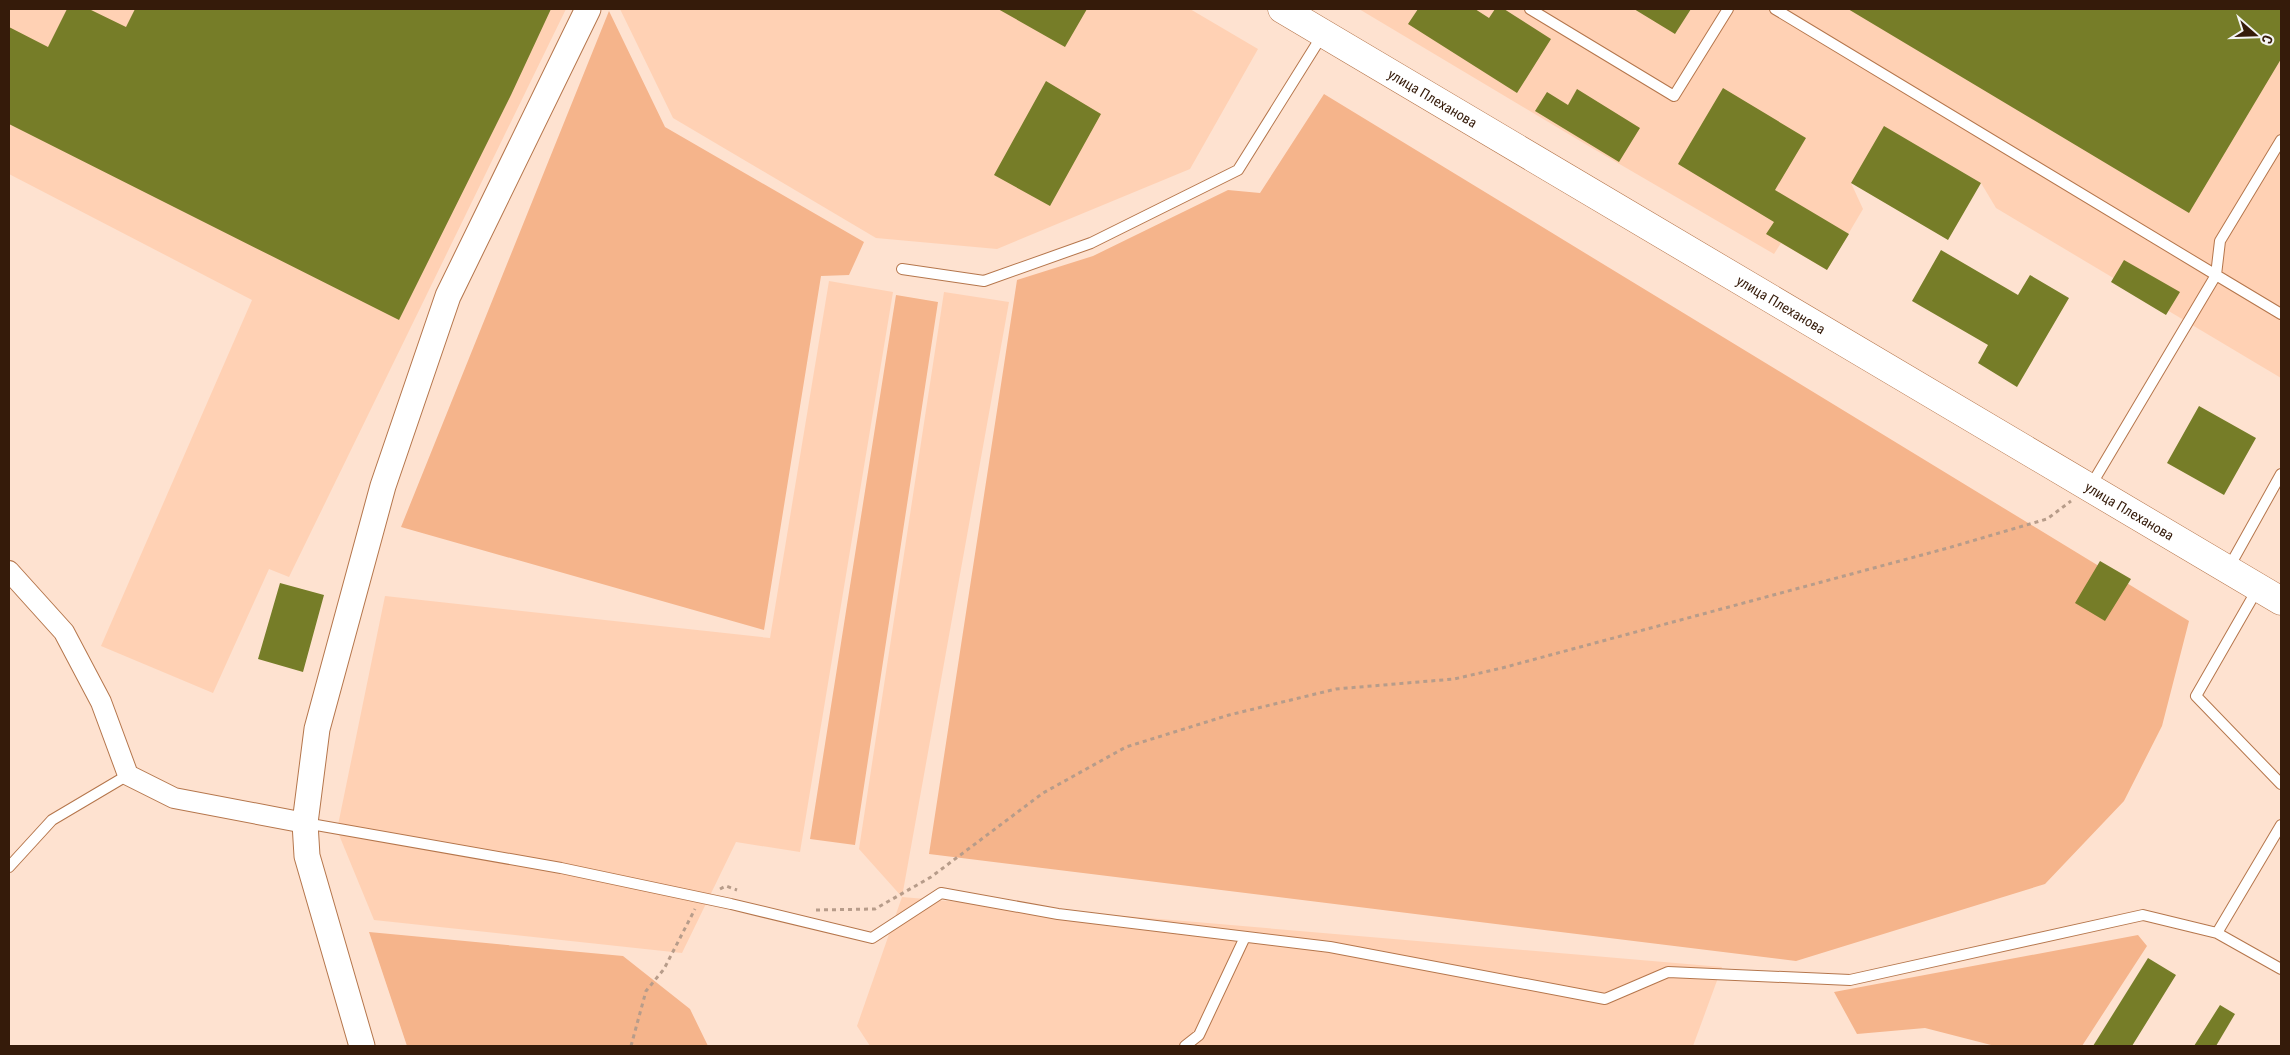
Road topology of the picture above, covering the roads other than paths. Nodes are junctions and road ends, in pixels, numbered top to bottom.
1 (588, 9) edge
2 (1282, 9) edge
3 (1530, 9) edge
4 (1728, 9) edge
5 (1775, 9) edge
6 (1323, 34) junction
7 (2281, 140) edge
8 (902, 269) dead end
9 (2216, 275) junction
10 (2281, 314) edge
11 (2281, 474) edge
12 (2090, 488) junction
13 (2228, 569) junction
14 (9, 571) edge
15 (2258, 588) junction
16 (2281, 601) edge
17 (128, 775) junction
18 (2281, 784) edge
19 (305, 823) junction
20 (2281, 825) edge
21 (9, 867) edge
22 (2218, 933) junction
23 (1245, 937) junction
24 (2281, 968) edge
25 (362, 1046) edge
26 (1185, 1046) edge

1 - 19 street
2 - 6 main road, улица Плеханова
3 - 4 lane
5 - 9 lane
6 - 8 lane
6 - 12 main road, улица Плеханова
7 - 9 lane
9 - 10 lane
9 - 12 lane
11 - 13 lane
12 - 13 main road, улица Плеханова
13 - 15 main road, улица Плеханова
14 - 17 street
15 - 16 main road, улица Плеханова
15 - 18 lane
17 - 19 street
17 - 21 lane
19 - 23 lane
19 - 25 street
20 - 22 lane
22 - 23 lane
22 - 24 lane
23 - 26 lane

